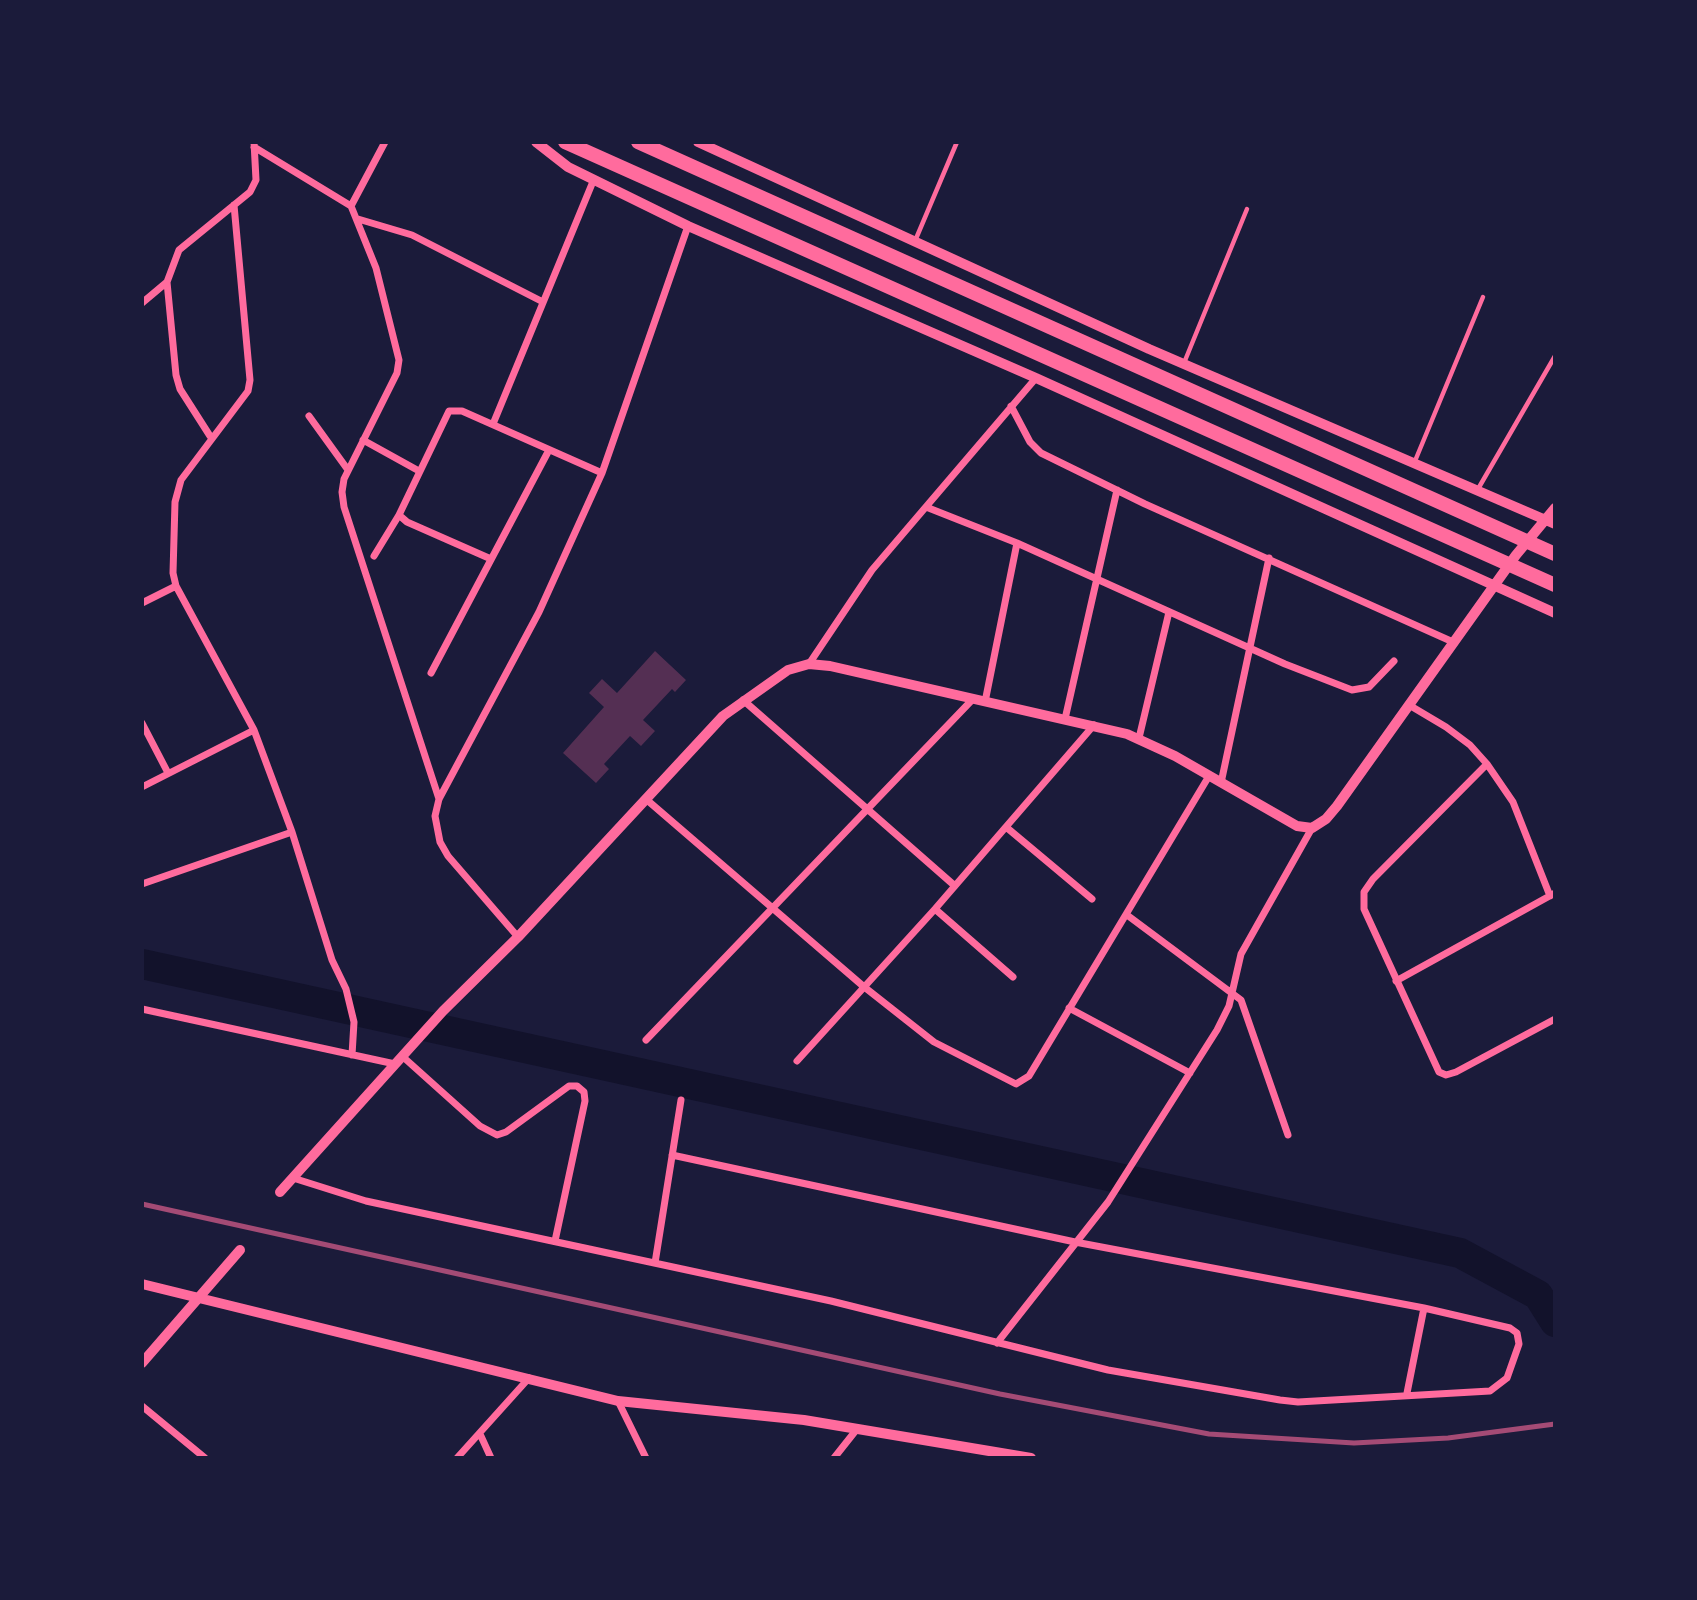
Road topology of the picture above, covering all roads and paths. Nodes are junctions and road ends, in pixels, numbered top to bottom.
1 (385, 142) edge
2 (537, 142) edge
3 (565, 142) edge
4 (638, 142) edge
5 (698, 142) edge
6 (957, 142) edge
7 (254, 144) edge
8 (723, 147) edge
9 (594, 179) junction
10 (234, 205) junction
11 (351, 206) junction
12 (1247, 209) dead end
13 (359, 219) junction
14 (688, 226) junction
15 (915, 241) junction
16 (167, 282) junction
17 (1483, 297) dead end
18 (543, 302) junction
19 (142, 303) edge
20 (1555, 356) edge
21 (1184, 363) junction
22 (1036, 378) junction
23 (1011, 406) junction
24 (309, 416) dead end
25 (492, 425) junction
26 (210, 436) junction
27 (363, 440) junction
28 (549, 450) junction
29 (1415, 461) junction
30 (348, 470) junction
31 (419, 471) junction
32 (602, 473) junction
33 (1478, 489) junction
34 (1117, 490) junction
35 (926, 507) junction
36 (1555, 508) edge
37 (398, 515) junction
38 (1545, 519) junction
39 (1555, 524) edge
40 (1017, 543) junction
41 (1555, 554) edge
42 (374, 556) dead end
43 (1269, 558) junction
44 (491, 559) junction
45 (1095, 578) junction
46 (1495, 584) junction
47 (1555, 585) edge
48 (176, 586) junction
49 (142, 603) edge
50 (1169, 612) junction
51 (1555, 613) edge
52 (1453, 642) junction
53 (1248, 648) junction
54 (1394, 661) dead end
55 (809, 664) junction
56 (431, 673) dead end
57 (743, 700) junction
58 (972, 700) junction
59 (985, 702) junction
60 (1409, 705) junction
61 (1065, 719) junction
62 (142, 723) edge
63 (1094, 725) junction
64 (254, 730) junction
65 (1139, 738) junction
66 (1487, 764) junction
67 (168, 773) junction
68 (1209, 776) junction
69 (1221, 783) junction
70 (142, 787) edge
71 (439, 799) junction
72 (647, 800) junction
73 (866, 809) junction
74 (1006, 827) junction
75 (1312, 828) junction
76 (292, 832) junction
77 (142, 884) edge
78 (955, 886) junction
79 (1553, 895) edge
80 (1093, 899) dead end
81 (772, 907) junction
82 (935, 909) junction
83 (1127, 915) junction
84 (518, 937) junction
85 (1013, 977) dead end
86 (1396, 981) junction
87 (863, 986) junction
88 (1232, 991) junction
89 (1069, 1008) junction
90 (142, 1009) edge
91 (1555, 1019) edge
92 (646, 1040) dead end
93 (352, 1055) junction
94 (399, 1060) junction
95 (797, 1061) dead end
96 (1190, 1073) junction
97 (681, 1100) dead end
98 (1288, 1135) dead end
99 (672, 1156) junction
100 (293, 1178) junction
101 (280, 1192) dead end
102 (555, 1241) junction
103 (1075, 1242) junction
104 (240, 1250) dead end
105 (655, 1263) junction
106 (142, 1284) edge
107 (201, 1297) junction
108 (1424, 1308) junction
109 (997, 1342) junction
110 (142, 1363) edge
111 (529, 1378) junction
112 (1407, 1393) junction
113 (618, 1401) junction
114 (142, 1406) edge
115 (856, 1429) junction
116 (480, 1434) junction
117 (205, 1458) edge
118 (457, 1458) edge
119 (491, 1458) edge
120 (646, 1458) edge
121 (834, 1458) edge
122 (1031, 1458) edge

1 - 11 street
2 - 9 street
3 - 47 highway
4 - 41 highway
5 - 8 street
6 - 15 lane
7 - 10 street
7 - 11 street
8 - 15 street
9 - 14 street
9 - 18 street
10 - 16 street
10 - 26 street
11 - 13 street
12 - 21 lane
13 - 18 street
13 - 27 street
14 - 22 street
14 - 32 street
15 - 21 street
16 - 19 street
16 - 26 street
17 - 29 lane
18 - 25 street
20 - 33 lane
21 - 29 street
22 - 23 street
22 - 46 street
23 - 34 street
23 - 35 street
24 - 30 street
25 - 28 street
25 - 31 street
26 - 48 street
27 - 30 street
27 - 31 street
28 - 32 street
28 - 44 street
29 - 33 street
30 - 71 street
31 - 37 street
32 - 71 street
33 - 38 street
34 - 43 street
34 - 45 street
35 - 40 street
35 - 55 street
36 - 38 street
37 - 42 street
37 - 44 street
38 - 39 street
38 - 46 street
40 - 45 street
40 - 59 street
43 - 52 street
43 - 53 street
44 - 56 street
45 - 50 street
45 - 61 street
46 - 51 street
46 - 52 street
48 - 49 street
48 - 64 street
50 - 53 street
50 - 65 street
52 - 60 street
53 - 54 street
53 - 69 street
55 - 57 street
55 - 58 street
57 - 72 street
57 - 73 street
58 - 59 street
58 - 73 street
59 - 61 street
60 - 66 street
60 - 75 street
61 - 63 street
62 - 67 street
63 - 65 street
63 - 74 street
64 - 67 street
64 - 76 street
65 - 68 street
66 - 79 street
66 - 86 street
67 - 70 street
68 - 69 street
68 - 83 street
69 - 75 street
71 - 84 street
72 - 81 street
72 - 84 street
73 - 78 street
73 - 81 street
74 - 78 street
74 - 80 street
75 - 88 street
76 - 77 street
76 - 93 street
78 - 82 street
79 - 86 street
81 - 87 street
81 - 92 street
82 - 85 street
82 - 87 street
83 - 88 street
83 - 89 street
84 - 94 street
86 - 91 street
87 - 89 street
87 - 95 street
88 - 96 street
88 - 98 street
89 - 96 street
90 - 93 street
93 - 94 street
94 - 100 street
94 - 102 street
96 - 103 street
97 - 99 street
99 - 103 street
99 - 105 street
100 - 101 street
100 - 102 street
102 - 105 street
103 - 108 street
103 - 109 street
104 - 107 street
105 - 109 street
106 - 107 street
107 - 110 street
107 - 111 street
108 - 112 street
108 - 112 street
109 - 112 street
111 - 113 street
111 - 116 street
113 - 115 street
113 - 120 street
114 - 117 street
115 - 121 street
115 - 122 street
116 - 118 street
116 - 119 street

